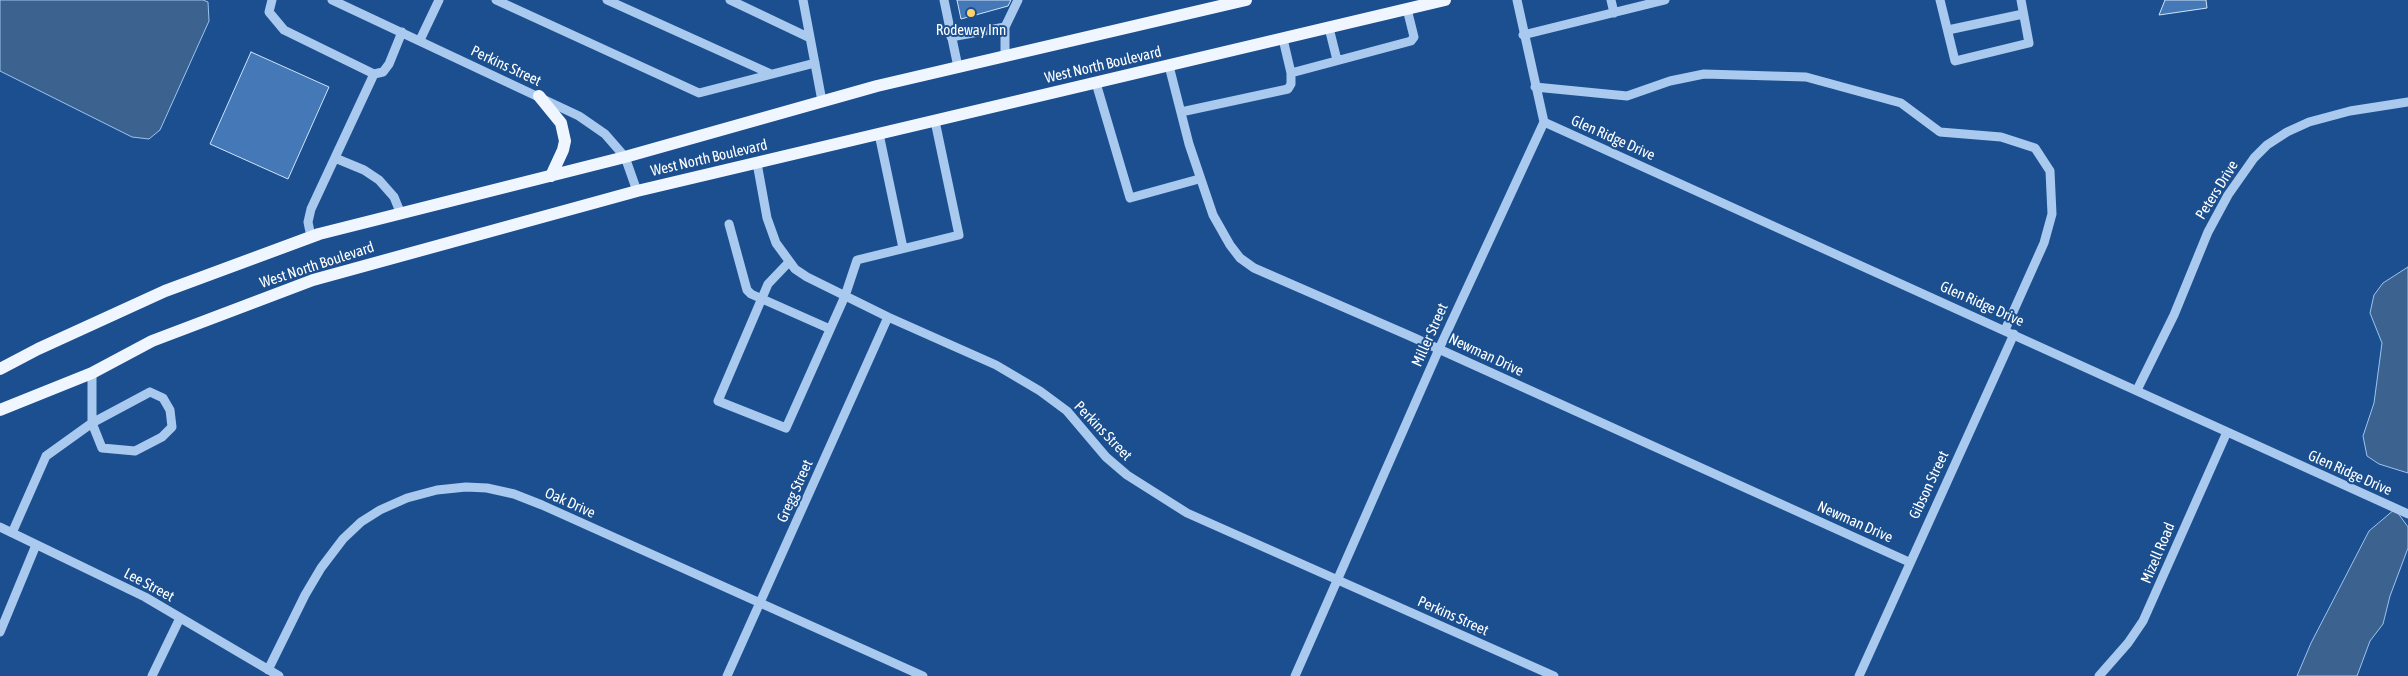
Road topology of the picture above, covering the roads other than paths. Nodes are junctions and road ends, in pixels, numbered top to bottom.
1 (272, 0) edge
2 (332, 0) edge
3 (439, 0) edge
4 (496, 0) edge
5 (607, 0) edge
6 (730, 0) edge
7 (803, 0) edge
8 (944, 0) edge
9 (1018, 0) edge
10 (1246, 0) edge
11 (1445, 0) edge
12 (1517, 0) edge
13 (1611, 0) edge
14 (1665, 0) edge
15 (1940, 0) edge
16 (2021, 0) edge
17 (1407, 9) junction
18 (1614, 12) junction
19 (2023, 14) junction
20 (1005, 28) junction
21 (1329, 28) junction
22 (1948, 30) junction
23 (402, 32) junction
24 (1523, 35) junction
25 (951, 37) junction
26 (810, 38) junction
27 (1283, 39) junction
28 (420, 40) junction
29 (1005, 56) junction
30 (1337, 60) junction
31 (815, 63) junction
32 (1169, 66) junction
33 (958, 67) junction
34 (1291, 73) junction
35 (374, 74) junction
36 (771, 74) junction
37 (1096, 83) junction
38 (1535, 87) junction
39 (538, 96) junction
40 (822, 101) junction
41 (2408, 102) edge
42 (1181, 112) junction
43 (935, 121) junction
44 (1544, 122) junction
45 (878, 134) junction
46 (625, 156) junction
47 (335, 158) junction
48 (757, 163) junction
49 (551, 176) junction
50 (1199, 179) junction
51 (636, 191) junction
52 (401, 214) junction
53 (729, 224) dead end
54 (311, 237) junction
55 (903, 248) junction
56 (789, 262) junction
57 (845, 296) junction
58 (762, 299) junction
59 (888, 317) junction
60 (830, 329) junction
61 (2009, 332) junction
62 (1439, 349) junction
63 (0, 370) edge
64 (92, 373) junction
65 (2137, 390) junction
66 (0, 410) edge
67 (92, 423) junction
68 (2227, 432) junction
69 (2408, 514) edge
70 (0, 527) edge
71 (12, 533) junction
72 (36, 544) junction
73 (1909, 562) junction
74 (1336, 579) junction
75 (760, 602) junction
76 (180, 618) junction
77 (0, 632) edge
78 (268, 670) junction
79 (152, 676) edge
80 (280, 676) edge
81 (727, 676) edge
82 (923, 676) edge
83 (1295, 676) edge
84 (1554, 676) edge
85 (1859, 676) edge
86 (2099, 676) edge

1 - 35 street
2 - 23 street, Perkins Street
3 - 28 street
4 - 36 street
5 - 36 street
6 - 26 street
7 - 26 street
8 - 25 street
9 - 20 street
10 - 29 main road, West North Boulevard
11 - 17 main road, West North Boulevard
12 - 24 street
13 - 18 street
14 - 18 street
15 - 22 street
16 - 19 street
17 - 21 main road, West North Boulevard
17 - 30 street
18 - 24 street
19 - 22 street
19 - 22 street
20 - 25 street
20 - 29 street
21 - 27 main road, West North Boulevard
21 - 30 street
23 - 28 street, Perkins Street
23 - 35 street
24 - 38 street
25 - 33 street
26 - 31 street
27 - 32 main road, West North Boulevard
27 - 34 street
28 - 39 street, Perkins Street
29 - 33 main road, West North Boulevard
30 - 34 street
31 - 36 street
31 - 40 street
32 - 37 main road, West North Boulevard
32 - 42 street, Newman Drive
33 - 40 main road, West North Boulevard
34 - 42 street
35 - 47 street
37 - 43 main road, West North Boulevard
37 - 50 street
38 - 44 street
38 - 61 street, Gibson Street
39 - 46 street, Perkins Street
39 - 49 main road
40 - 46 main road, West North Boulevard
41 - 65 street, Peters Drive
42 - 50 street, Newman Drive
43 - 45 main road, West North Boulevard
43 - 55 street
44 - 61 street, Glen Ridge Drive
44 - 62 street, Miller Street
45 - 48 main road, West North Boulevard
45 - 55 street
46 - 49 main road, West North Boulevard
46 - 51 street, Perkins Street
47 - 52 street
47 - 54 street
48 - 51 main road, West North Boulevard
48 - 56 street, Perkins Street
49 - 52 main road, West North Boulevard
50 - 62 street, Newman Drive
51 - 64 main road, West North Boulevard
52 - 54 main road, West North Boulevard
53 - 58 street
54 - 63 main road, West North Boulevard
55 - 57 street
56 - 57 street, Perkins Street
56 - 58 street
57 - 59 street, Perkins Street
57 - 60 street
58 - 60 street
58 - 60 street
59 - 74 street, Perkins Street
59 - 75 street, Gregg Street
61 - 65 street, Glen Ridge Drive
61 - 73 street, Gibson Street
62 - 73 street, Newman Drive
62 - 74 street, Miller Street
64 - 66 main road, West North Boulevard
64 - 67 street
65 - 68 street, Glen Ridge Drive
67 - 67 street
67 - 71 street
68 - 69 street, Glen Ridge Drive
68 - 86 street, Mizell Road
70 - 71 street, Lee Street
71 - 72 street, Lee Street
72 - 76 street, Lee Street
72 - 77 street
73 - 85 street, Gibson Street
74 - 83 street, Miller Street
74 - 84 street, Perkins Street
75 - 78 street, Oak Drive
75 - 81 street, Gregg Street
75 - 82 street, Oak Drive
76 - 78 street, Lee Street
76 - 79 street
78 - 80 street, Lee Street

